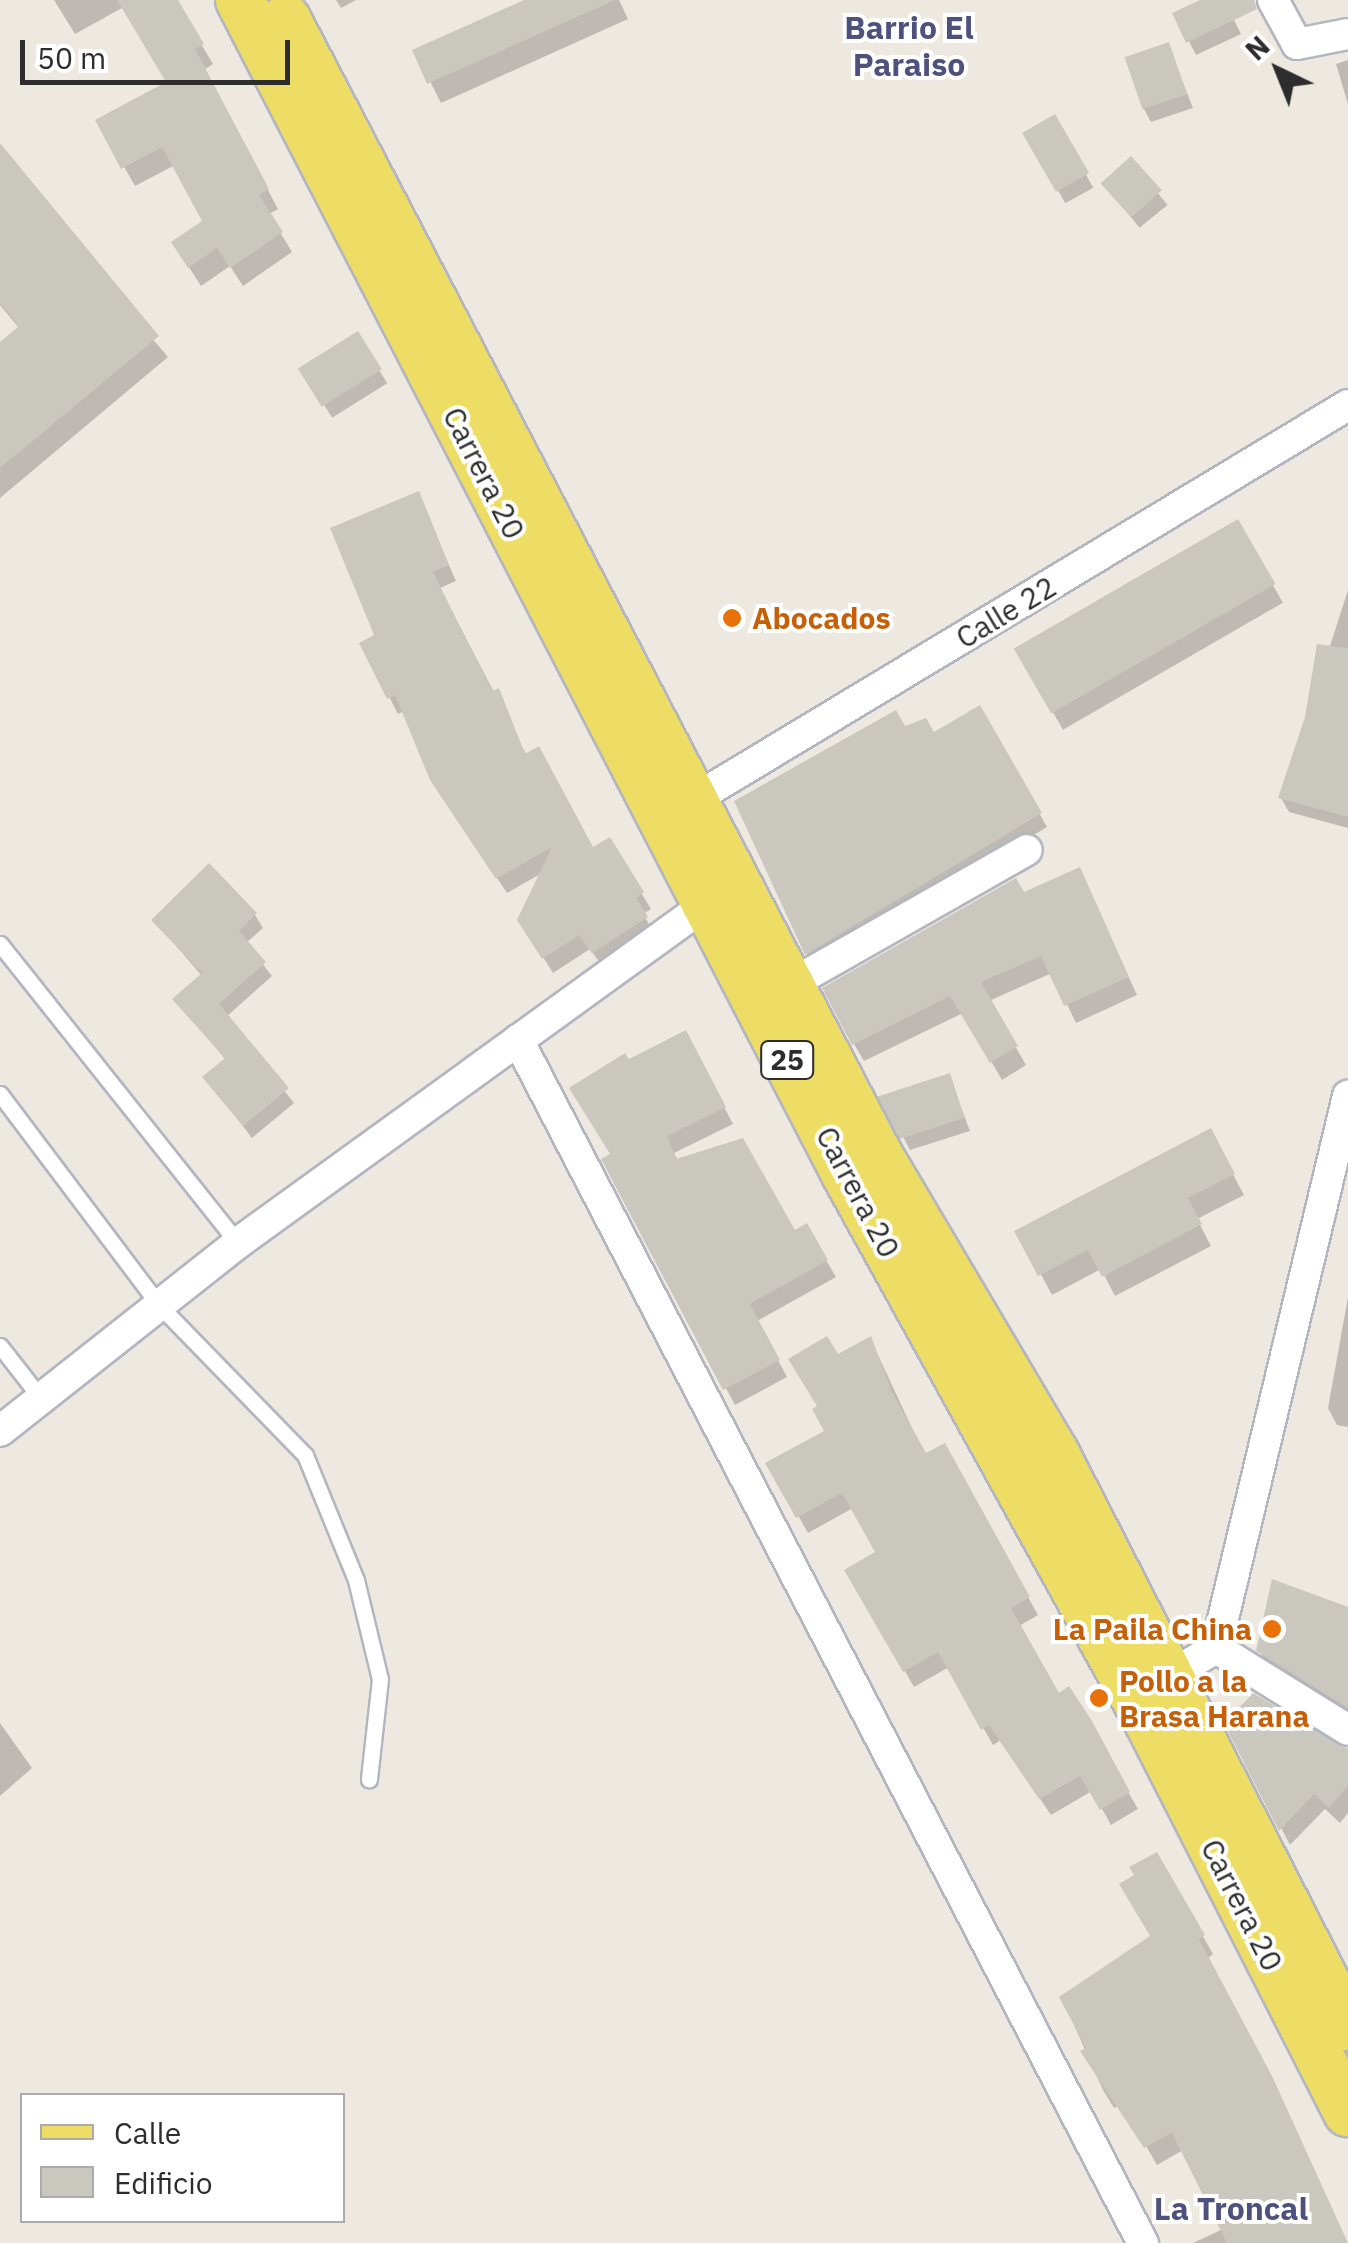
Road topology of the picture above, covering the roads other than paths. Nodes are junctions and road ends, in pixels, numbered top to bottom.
1 (240, 0) edge
2 (276, 0) edge
3 (1272, 0) edge
4 (1348, 34) edge
5 (1348, 405) edge
6 (678, 809) junction
7 (1027, 850) dead end
8 (722, 893) junction
9 (0, 944) edge
10 (790, 984) junction
11 (518, 1040) junction
12 (0, 1094) edge
13 (1348, 1096) edge
14 (238, 1244) junction
15 (158, 1304) junction
16 (0, 1346) edge
17 (38, 1396) junction
18 (0, 1430) edge
19 (1216, 1648) junction
20 (1169, 1676) junction
21 (1348, 1730) edge
22 (369, 1779) dead end
23 (1348, 2026) edge
24 (1348, 2112) edge
25 (1143, 2243) edge

1 - 6 main road, Carrera 20 / 25
2 - 6 main road, Carrera 20 / 25
3 - 4 street
5 - 6 street, Calle 22
6 - 8 main road, Carrera 20 / 25
7 - 10 street
8 - 10 main road, Carrera 20 / 25
8 - 11 street
8 - 24 main road, Carrera 20 / 25
9 - 14 lane
10 - 20 main road, Carrera 20 / 25
11 - 14 street
11 - 25 street
12 - 15 lane
13 - 19 street
14 - 15 street
15 - 17 street
15 - 22 lane
16 - 17 lane
17 - 18 street
19 - 20 street
19 - 21 street
20 - 23 main road, Carrera 20 / 25

